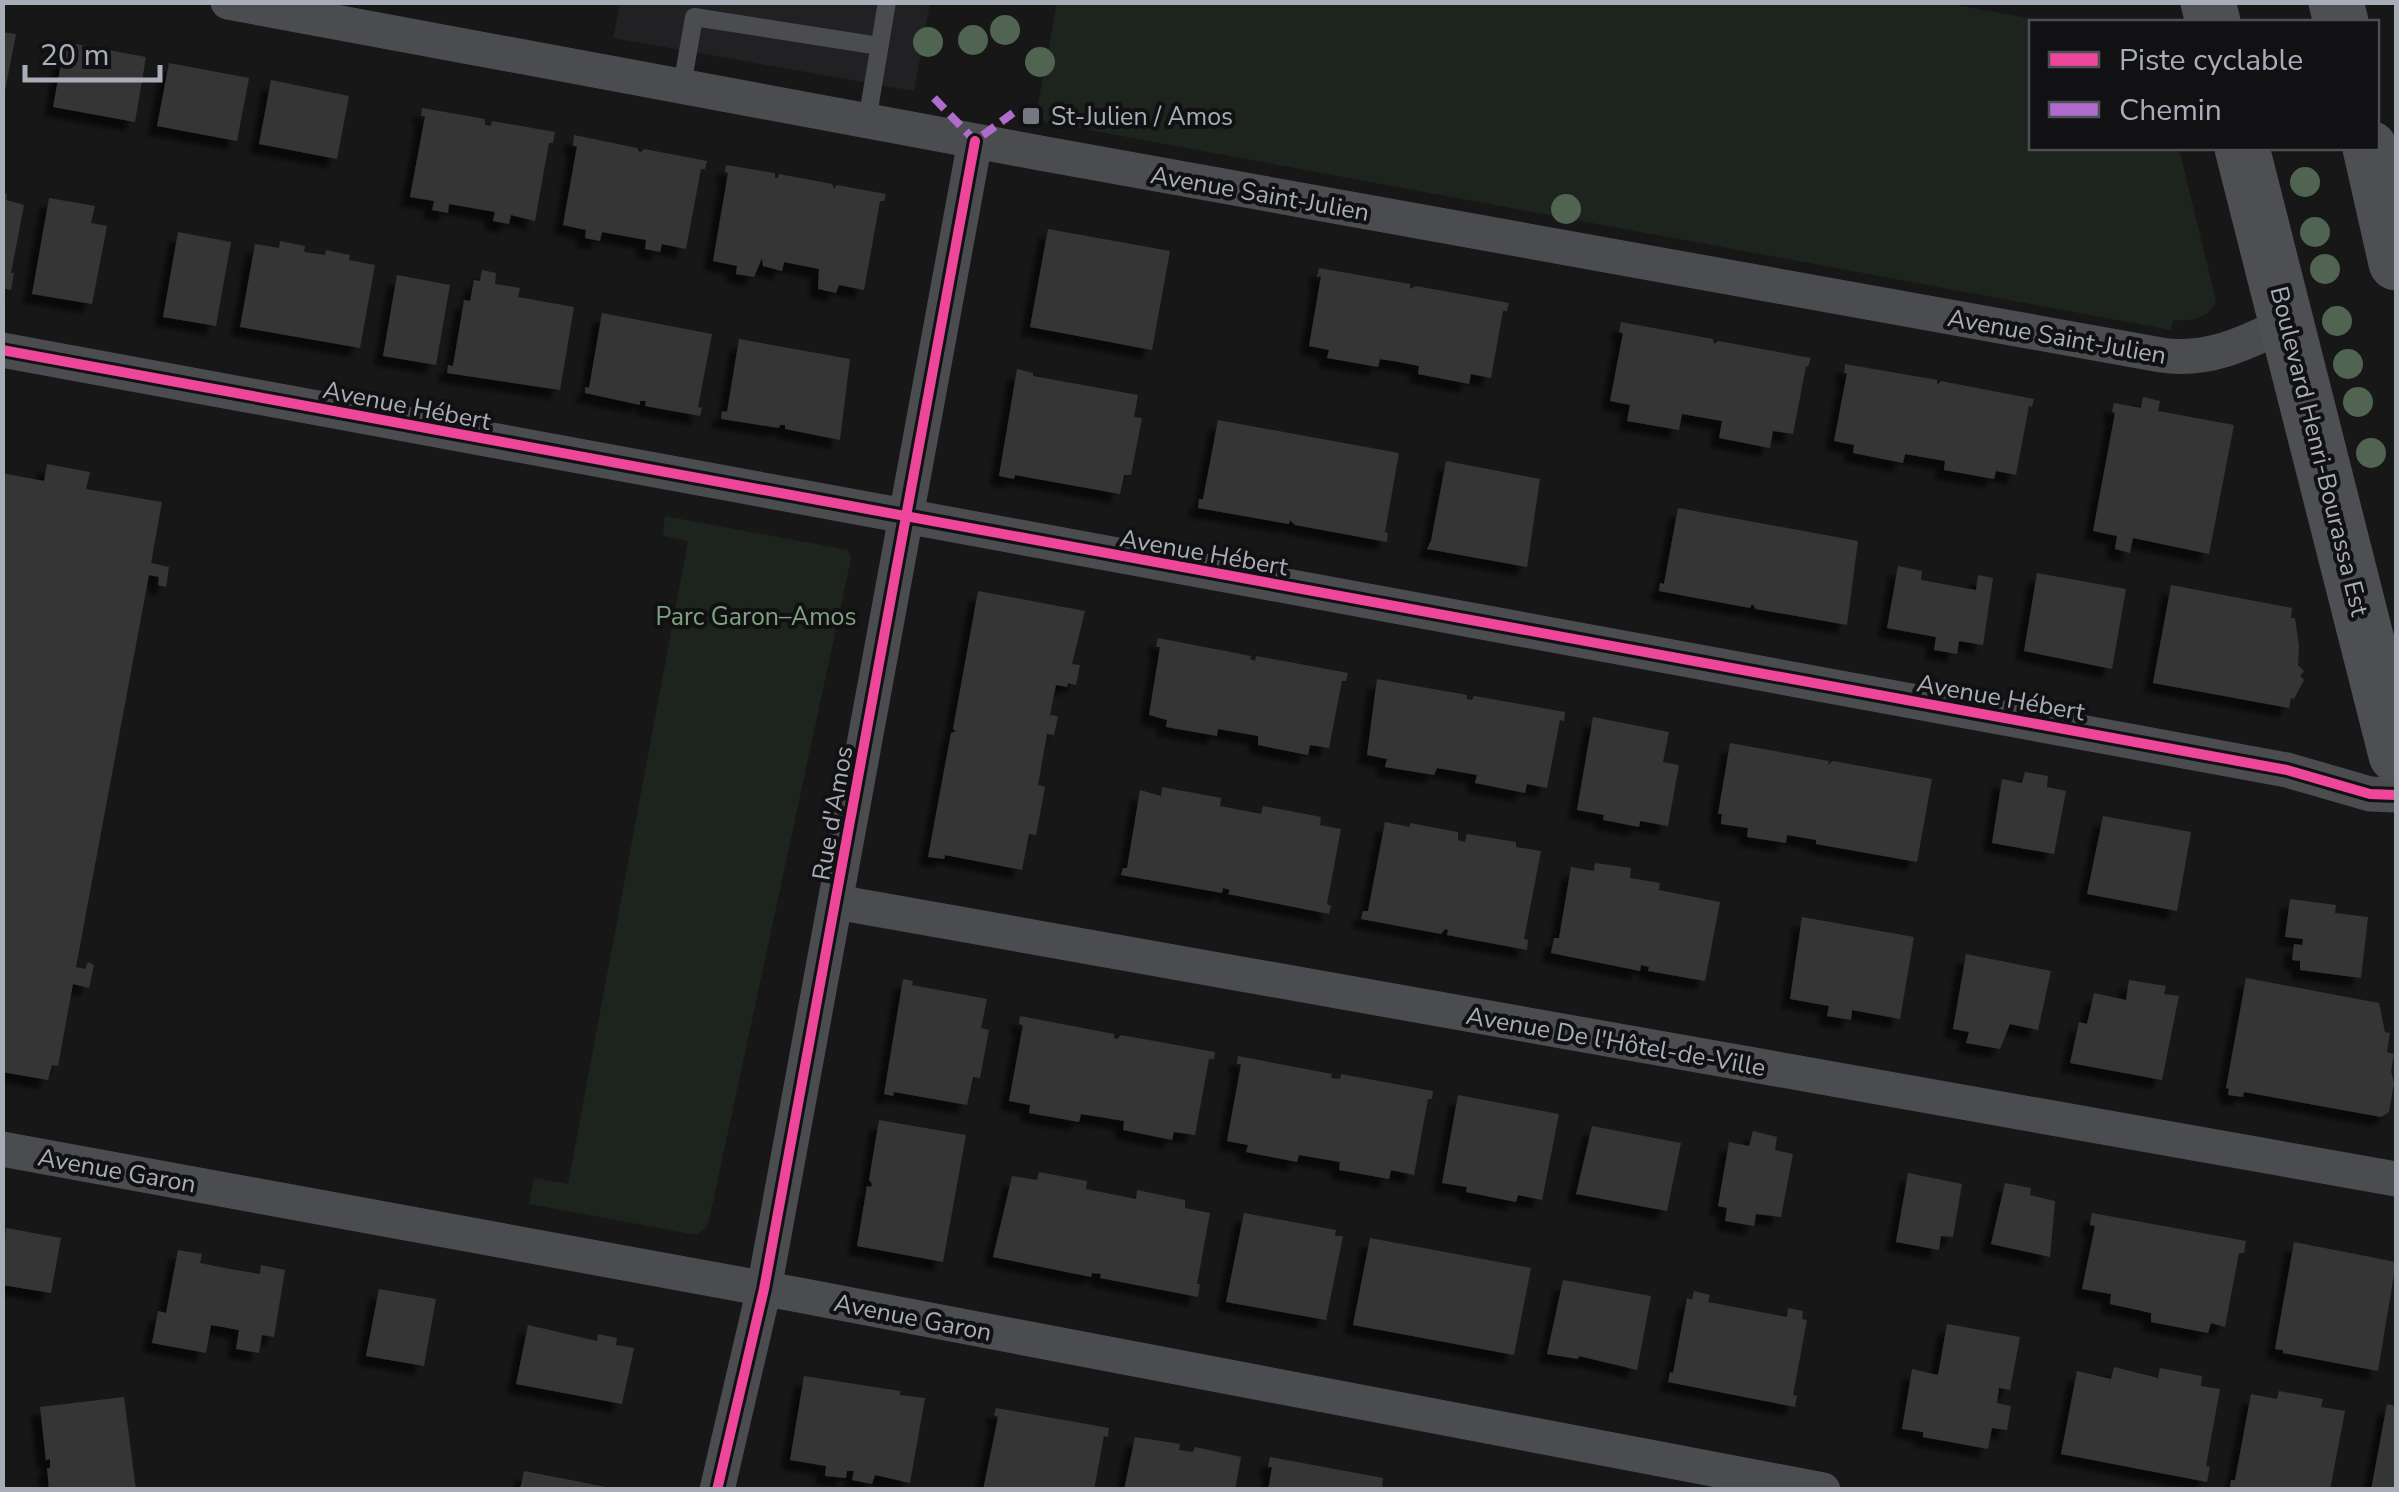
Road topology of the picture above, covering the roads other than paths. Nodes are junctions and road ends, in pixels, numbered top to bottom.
1 (228, 2) edge
2 (887, 2) edge
3 (880, 46) junction
4 (682, 86) junction
5 (867, 121) junction
6 (975, 142) junction
7 (2243, 150) edge
8 (2370, 150) edge
9 (2396, 263) edge
10 (2287, 323) junction
11 (2, 350) edge
12 (906, 518) junction
13 (2396, 755) edge
14 (2396, 795) edge
15 (836, 902) junction
16 (2, 1150) edge
17 (2396, 1180) edge
18 (764, 1289) junction
19 (716, 1490) edge
20 (1823, 1490) edge

1 - 4 street, Avenue Saint-Julien
2 - 3 lane
3 - 4 lane
3 - 5 lane
4 - 5 street, Avenue Saint-Julien
5 - 6 street, Avenue Saint-Julien
6 - 10 street, Avenue Saint-Julien
6 - 12 street, Rue d'Amos
7 - 10 main road, Boulevard Henri-Bourassa Est
8 - 9 main road
10 - 13 main road, Boulevard Henri-Bourassa Est
11 - 12 street, Avenue Hébert
12 - 14 street, Avenue Hébert
12 - 15 street, Rue d'Amos
15 - 17 street, Avenue De l'Hôtel-de-Ville
15 - 18 street, Rue d'Amos
16 - 18 street, Avenue Garon
18 - 19 street, Rue d'Amos
18 - 20 street, Avenue Garon

